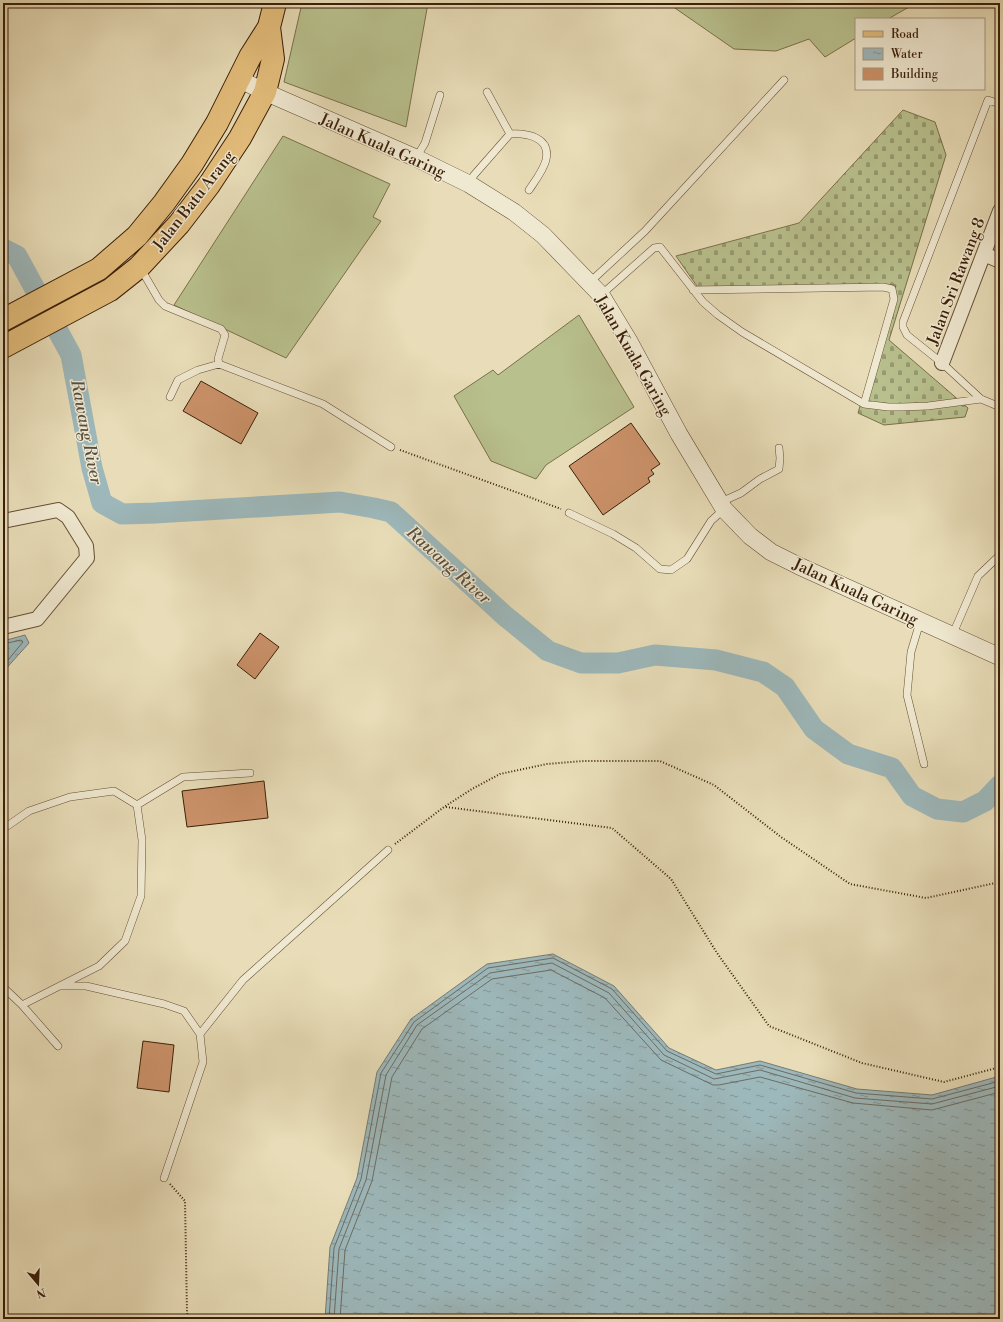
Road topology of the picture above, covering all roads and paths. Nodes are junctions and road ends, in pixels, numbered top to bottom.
1 (274, 3) edge
2 (269, 27) junction
3 (239, 79) junction
4 (784, 80) dead end
5 (264, 92) junction
6 (486, 92) dead end
7 (440, 94) dead end
8 (1000, 104) edge
9 (510, 134) junction
10 (416, 158) junction
11 (469, 184) junction
12 (529, 190) dead end
13 (1000, 211) edge
14 (984, 254) junction
15 (1000, 261) edge
16 (139, 267) junction
17 (596, 288) junction
18 (693, 290) junction
19 (4, 320) edge
20 (9, 344) edge
21 (942, 363) junction
22 (219, 364) junction
23 (170, 397) dead end
24 (981, 399) junction
25 (864, 404) junction
26 (1000, 407) edge
27 (391, 447) joint
28 (779, 448) dead end
29 (722, 506) junction
30 (569, 513) joint
31 (3, 521) edge
32 (1000, 555) edge
33 (920, 622) junction
34 (3, 627) edge
35 (952, 636) junction
36 (1000, 657) edge
37 (924, 764) dead end
38 (250, 773) dead end
39 (137, 805) junction
40 (444, 807) junction
41 (3, 829) edge
42 (388, 850) joint
43 (1000, 882) edge
44 (60, 986) junction
45 (3, 987) edge
46 (22, 1005) junction
47 (200, 1034) junction
48 (58, 1046) dead end
49 (1000, 1067) edge
50 (164, 1178) joint
51 (189, 1319) edge

1 - 2 main road, Jalan Batu Arang
2 - 3 main road, Jalan Batu Arang
2 - 5 main road, Jalan Batu Arang
3 - 5 street, Jalan Kuala Garing
3 - 19 main road, Jalan Batu Arang
4 - 17 lane
5 - 10 street, Jalan Kuala Garing
5 - 16 main road, Jalan Batu Arang
6 - 9 lane
7 - 10 lane
8 - 21 lane
9 - 11 lane
9 - 12 lane
10 - 11 street, Jalan Kuala Garing
11 - 17 street, Jalan Kuala Garing
13 - 14 street, Jalan Sri Rawang 8
14 - 15 street
14 - 21 street, Jalan Sri Rawang 8
16 - 20 main road, Jalan Batu Arang
16 - 22 lane
17 - 18 lane
17 - 29 street, Jalan Kuala Garing
18 - 25 lane
18 - 25 lane
21 - 24 lane
22 - 23 lane
22 - 27 lane
24 - 25 lane
24 - 26 lane
27 - 30 path
28 - 29 lane
29 - 30 lane
29 - 33 street, Jalan Kuala Garing
31 - 34 street
32 - 35 lane
33 - 35 street, Jalan Kuala Garing
33 - 37 lane
35 - 36 street, Jalan Kuala Garing
38 - 39 lane
39 - 41 lane
39 - 44 lane
40 - 42 path
40 - 43 path
40 - 49 path
42 - 47 lane
44 - 46 lane
44 - 47 lane
45 - 46 lane
46 - 48 lane
47 - 50 lane
50 - 51 path

